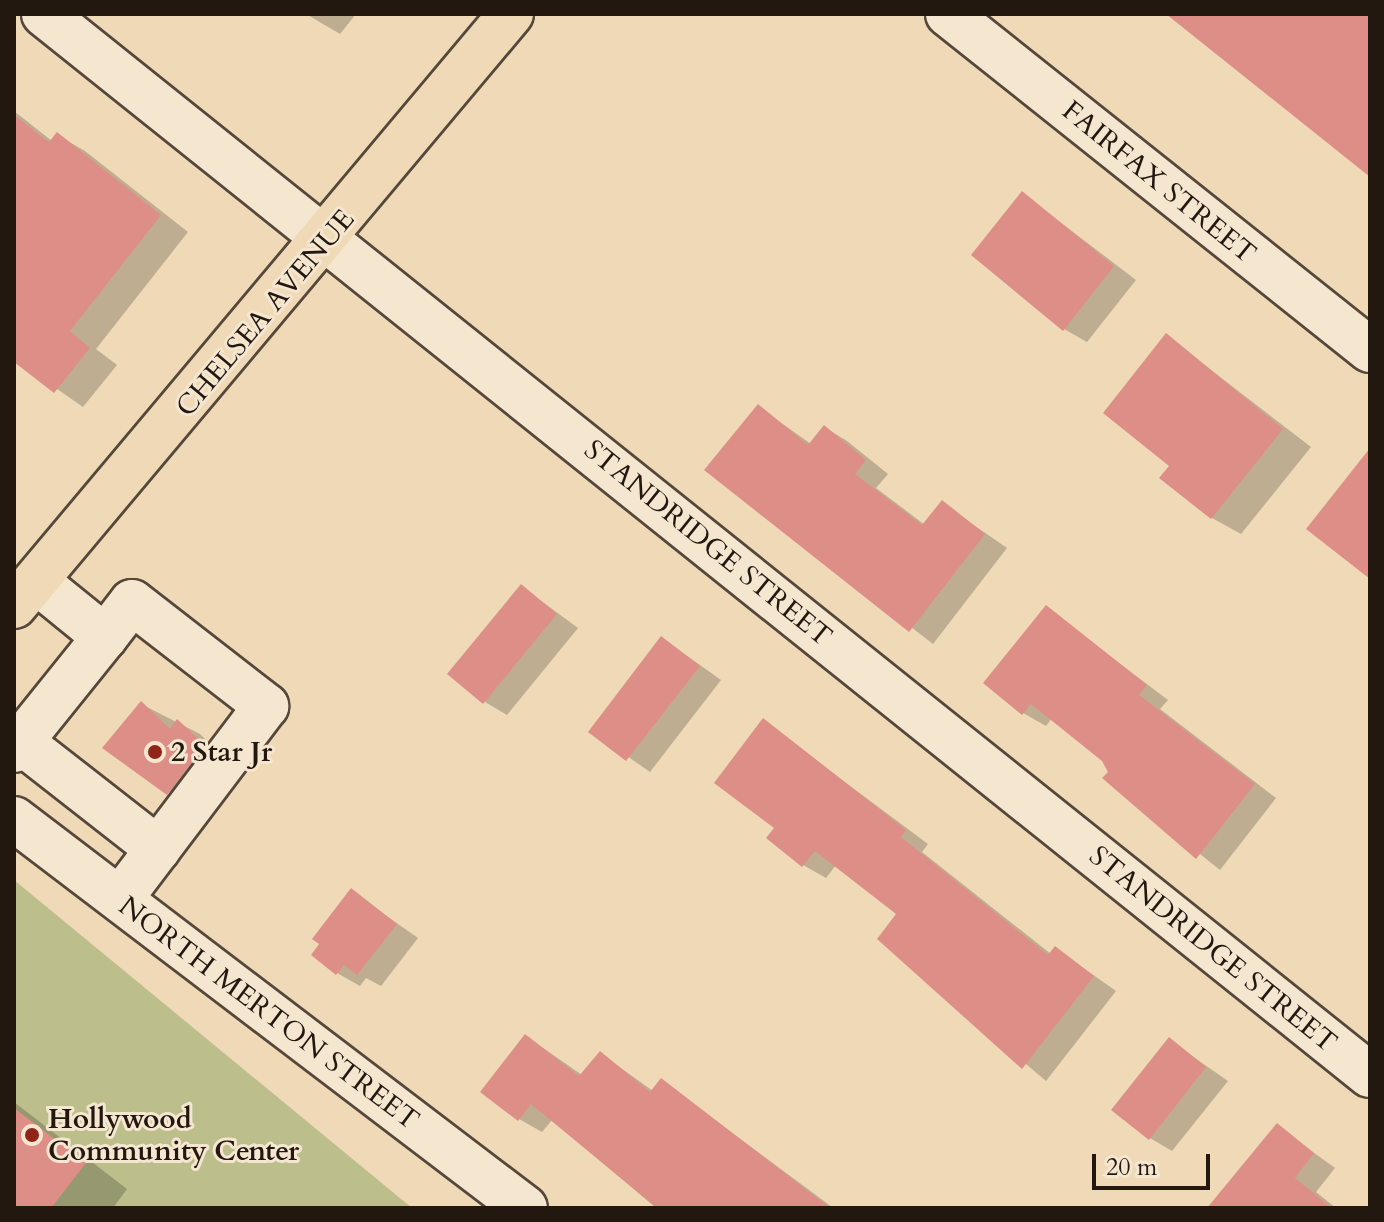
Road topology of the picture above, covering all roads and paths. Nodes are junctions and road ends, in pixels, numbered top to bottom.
1 (44, 14) edge
2 (511, 14) edge
3 (948, 14) edge
4 (330, 239) junction
5 (1370, 350) edge
6 (25, 594) edge
7 (105, 637) junction
8 (17, 746) edge
9 (14, 819) edge
10 (158, 849) junction
11 (120, 899) junction
12 (1370, 1075) edge
13 (525, 1208) edge

1 - 4 street, STANDRIDGE STREET
2 - 4 main road, CHELSEA AVENUE
3 - 5 street, FAIRFAX STREET
4 - 6 main road, CHELSEA AVENUE
4 - 12 street, STANDRIDGE STREET
6 - 7 street
7 - 8 street
7 - 10 street
8 - 10 street
9 - 11 street, NORTH MERTON STREET
10 - 11 street
11 - 13 street, NORTH MERTON STREET

